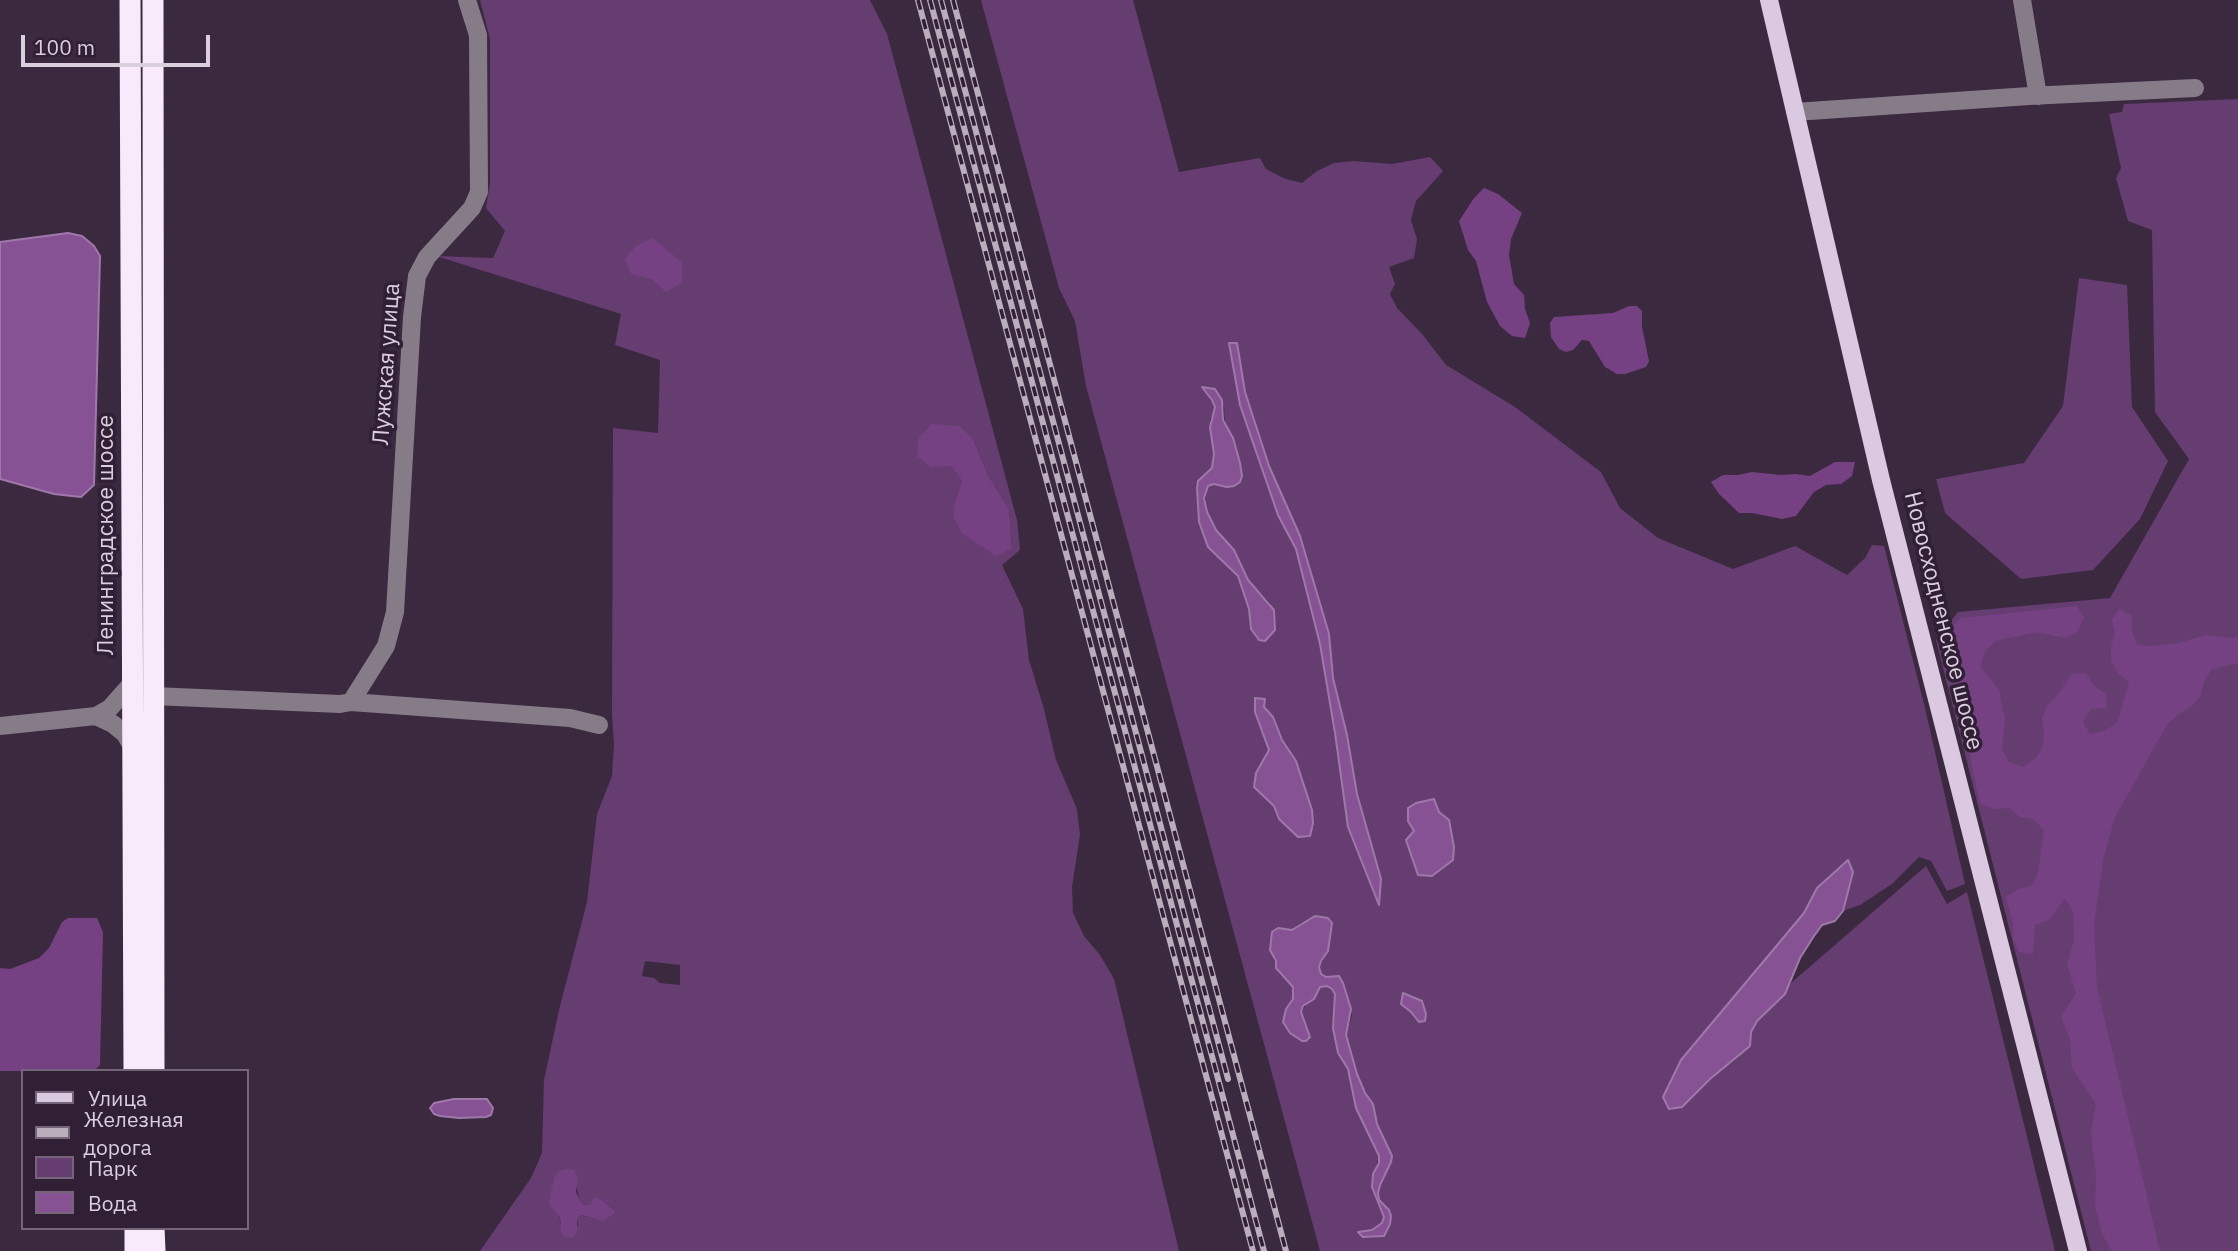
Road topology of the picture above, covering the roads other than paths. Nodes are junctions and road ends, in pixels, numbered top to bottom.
1 (130, 0) edge
2 (153, 0) edge
3 (467, 0) edge
4 (1769, 0) edge
5 (2022, 0) edge
6 (2195, 88) dead end
7 (2038, 96) junction
8 (1795, 112) junction
9 (133, 681) junction
10 (153, 696) junction
11 (351, 702) junction
12 (96, 716) junction
13 (599, 725) dead end
14 (0, 726) edge
15 (133, 748) junction
16 (134, 1069) edge
17 (154, 1069) edge
18 (135, 1230) edge
19 (155, 1230) edge
20 (135, 1251) edge
21 (155, 1251) edge
22 (2078, 1251) edge

1 - 9 highway, Ленинградское шоссе
2 - 10 highway, Ленинградское шоссе
3 - 11 street, Лужская улица
4 - 8 main road, Новосходненское шоссе
5 - 7 street
6 - 7 street
7 - 8 street
8 - 22 main road, Новосходненское шоссе
9 - 12 street
9 - 15 highway, Ленинградское шоссе
10 - 11 street
10 - 17 highway, Ленинградское шоссе
11 - 13 street
12 - 14 street
12 - 15 street
15 - 16 highway, Ленинградское шоссе
18 - 20 highway
19 - 21 highway

